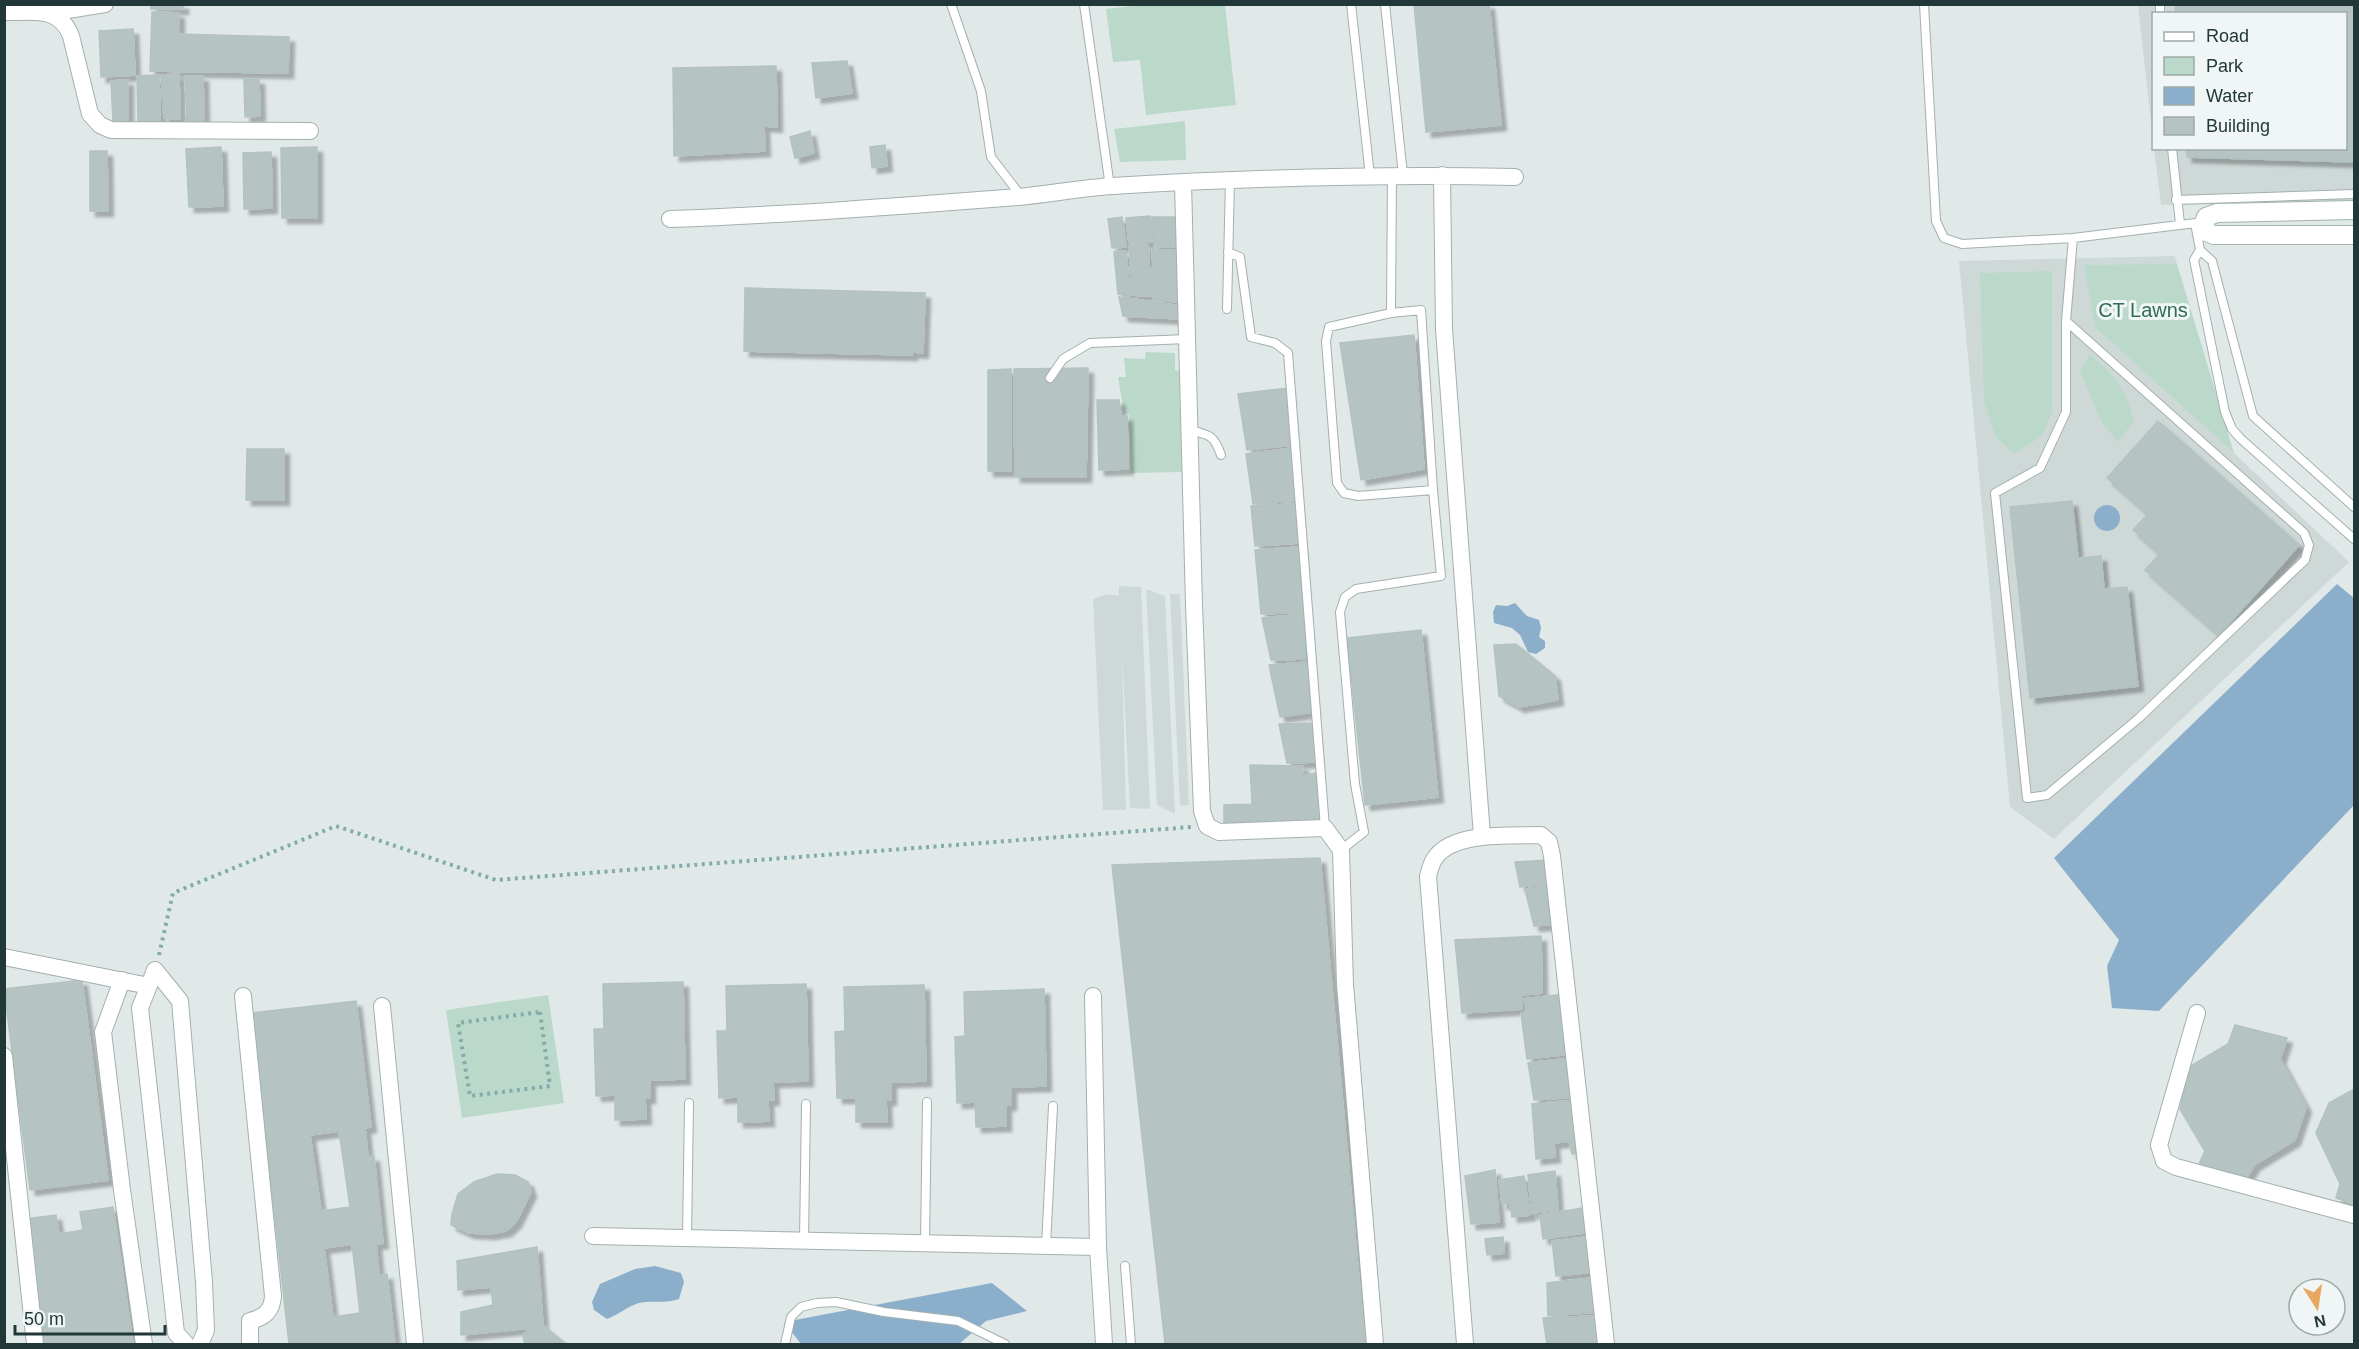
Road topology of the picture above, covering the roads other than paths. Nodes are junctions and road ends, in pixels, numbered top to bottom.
1 (105, 4) edge
2 (951, 4) edge
3 (1084, 4) edge
4 (1352, 4) edge
5 (1385, 4) edge
6 (1924, 4) edge
7 (4, 12) edge
8 (49, 13) junction
9 (310, 131) dead end
10 (2172, 150) edge
11 (1398, 175) junction
12 (1442, 175) junction
13 (1370, 176) junction
14 (1515, 177) dead end
15 (1230, 180) junction
16 (1183, 183) junction
17 (1110, 186) junction
18 (2355, 194) edge
19 (1021, 196) junction
20 (2176, 200) junction
21 (2355, 210) edge
22 (670, 219) dead end
23 (2200, 222) junction
24 (2180, 224) junction
25 (2355, 235) edge
26 (2073, 238) junction
27 (2200, 250) junction
28 (1228, 252) junction
29 (1227, 309) dead end
30 (1392, 313) junction
31 (2066, 321) junction
32 (1187, 339) junction
33 (1050, 378) dead end
34 (1189, 430) junction
35 (1221, 455) dead end
36 (1433, 490) junction
37 (2355, 507) edge
38 (2355, 539) edge
39 (1325, 828) junction
40 (1482, 836) junction
41 (1341, 850) junction
42 (4, 957) edge
43 (152, 978) junction
44 (122, 980) junction
45 (243, 996) dead end
46 (1093, 996) dead end
47 (382, 1006) dead end
48 (2197, 1013) dead end
49 (4, 1056) edge
50 (927, 1102) dead end
51 (688, 1103) dead end
52 (806, 1104) dead end
53 (1053, 1106) dead end
54 (8, 1123) edge
55 (2355, 1215) edge
56 (593, 1236) dead end
57 (687, 1238) junction
58 (804, 1240) junction
59 (925, 1243) junction
60 (1046, 1246) junction
61 (1098, 1247) junction
62 (1125, 1266) dead end
63 (35, 1344) edge
64 (144, 1344) edge
65 (186, 1344) edge
66 (200, 1344) edge
67 (250, 1344) edge
68 (414, 1344) edge
69 (785, 1344) edge
70 (1005, 1344) edge
71 (1104, 1344) edge
72 (1131, 1344) edge
73 (1375, 1344) edge
74 (1465, 1344) edge
75 (1606, 1344) edge

1 - 8 street
2 - 19 lane
3 - 17 lane
4 - 13 lane
5 - 11 lane
6 - 26 lane
7 - 8 street
8 - 9 street
10 - 20 lane
11 - 12 street
11 - 13 street
11 - 30 lane
12 - 14 street
12 - 40 street
13 - 15 street
15 - 16 street
15 - 28 lane
16 - 17 street
16 - 32 street
17 - 19 street
18 - 20 lane
19 - 22 street
20 - 24 lane
21 - 23 street
23 - 24 lane
23 - 25 street
23 - 27 lane
24 - 26 lane
26 - 31 lane
27 - 37 lane
27 - 38 lane
28 - 29 lane
28 - 39 lane
30 - 36 lane
30 - 36 lane
31 - 31 lane
32 - 33 lane
32 - 34 street
34 - 35 lane
34 - 39 street
36 - 41 lane
39 - 41 street
40 - 74 street
40 - 75 street
41 - 73 street
42 - 44 street
43 - 44 street
43 - 65 street
43 - 66 street
44 - 64 street
45 - 67 street
46 - 61 street
47 - 68 street
48 - 55 street
49 - 54 street
50 - 59 lane
51 - 57 lane
52 - 58 lane
53 - 60 lane
54 - 63 street
56 - 57 street
57 - 58 street
58 - 59 street
59 - 60 street
60 - 61 street
61 - 71 street
62 - 72 lane
69 - 70 lane

